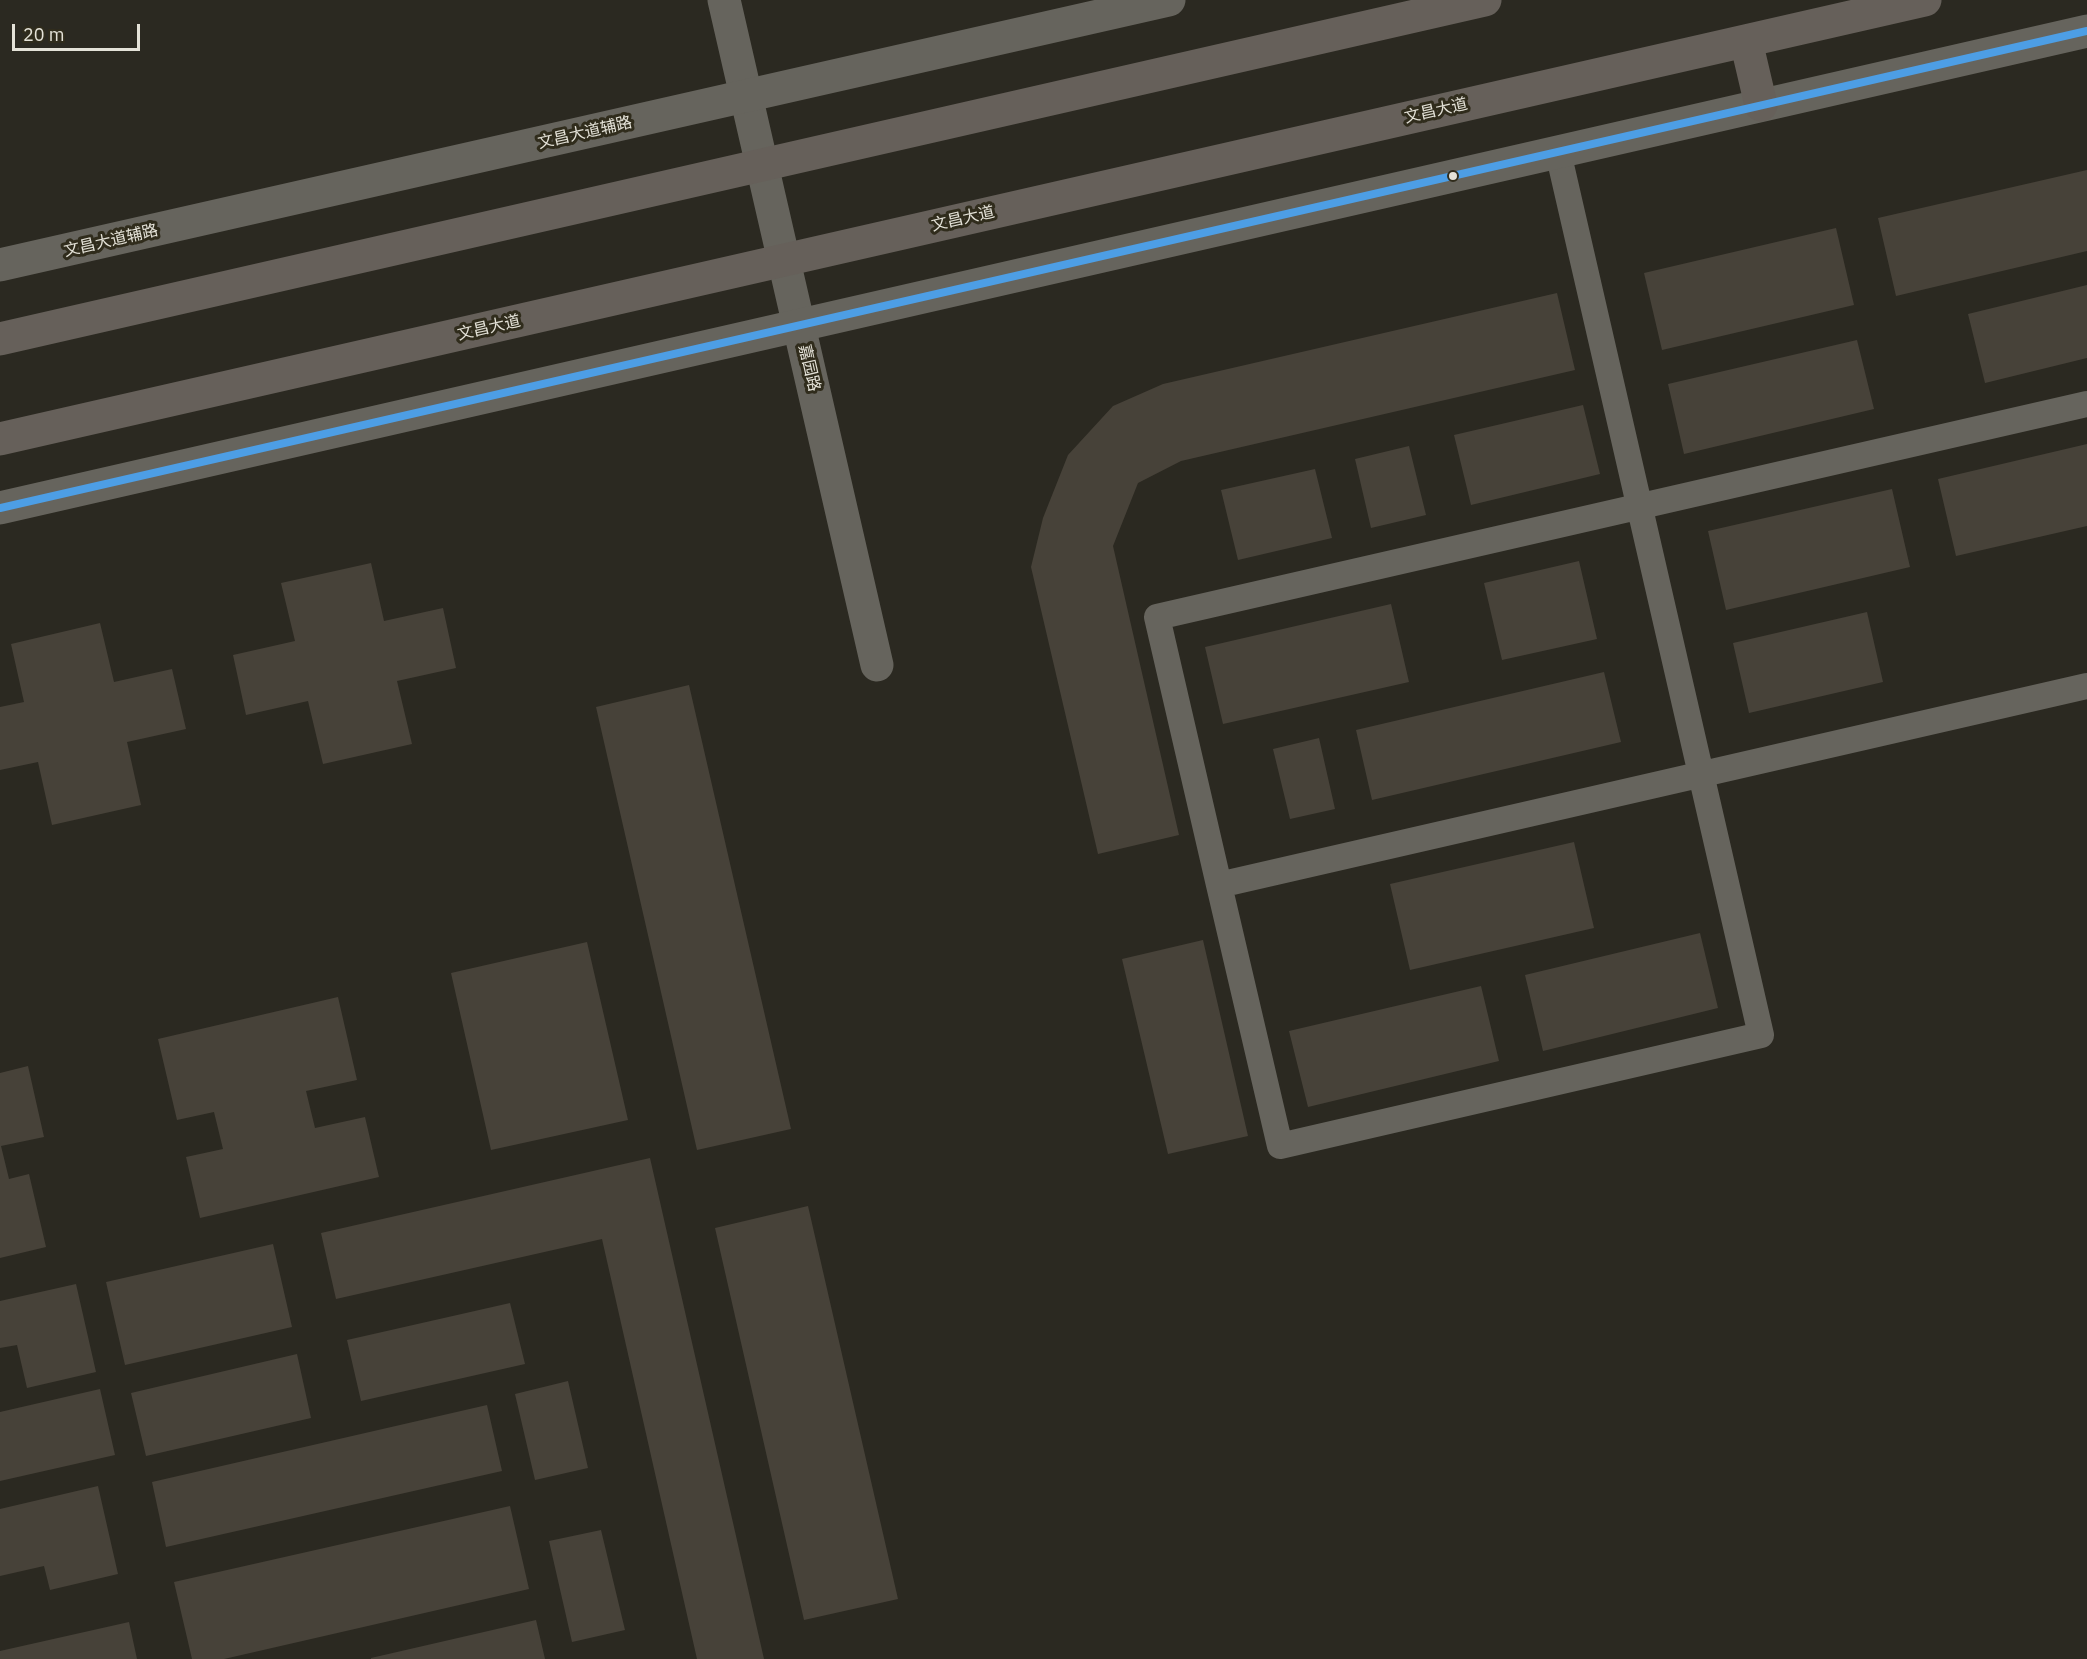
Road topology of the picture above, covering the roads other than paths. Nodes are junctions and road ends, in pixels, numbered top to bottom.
1 (724, 0) edge
2 (1169, 0) edge
3 (1485, 0) edge
4 (1925, 0) edge
5 (2087, 31) edge
6 (1746, 41) junction
7 (747, 96) junction
8 (1761, 105) junction
9 (1558, 152) junction
10 (762, 165) junction
11 (784, 260) junction
12 (0, 266) edge
13 (800, 325) junction
14 (0, 339) edge
15 (2087, 404) edge
16 (0, 439) edge
17 (1640, 507) junction
18 (0, 508) edge
19 (877, 665) dead end
20 (2087, 686) edge
21 (1702, 774) junction
22 (1219, 885) junction

1 - 7 street, 嘉园路
2 - 7 street, 文昌大道辅路
3 - 10 main road
4 - 6 main road, 文昌大道
5 - 8 street
6 - 8 main road
6 - 11 main road, 文昌大道
7 - 10 street, 嘉园路
7 - 12 street, 文昌大道辅路
8 - 9 street
9 - 13 street
9 - 17 lane
10 - 11 street, 嘉园路
10 - 14 main road
11 - 13 street, 嘉园路
11 - 16 main road, 文昌大道
13 - 18 street
13 - 19 street, 嘉园路
15 - 17 lane
17 - 21 lane
17 - 22 lane
20 - 21 lane
21 - 22 lane
21 - 22 lane

